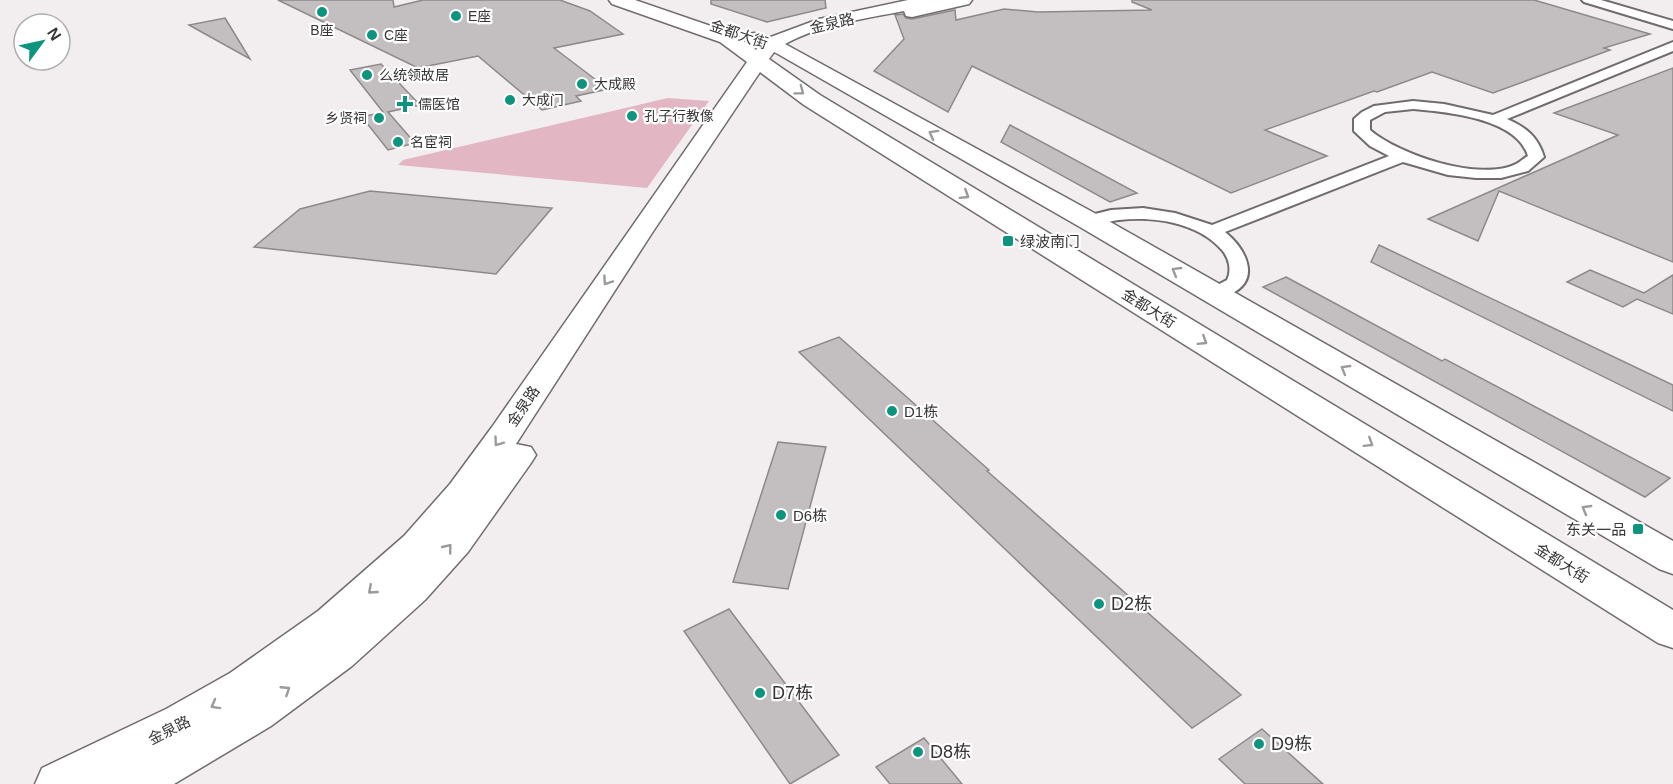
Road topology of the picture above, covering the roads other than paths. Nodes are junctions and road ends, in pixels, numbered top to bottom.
1 (618, 0) edge
2 (644, 0) edge
3 (963, 0) edge
4 (1588, 0) edge
5 (1628, 0) edge
6 (919, 1) edge
7 (1610, 6) junction
8 (1673, 25) edge
9 (1673, 46) edge
10 (771, 56) junction
11 (1493, 120) junction
12 (1401, 157) junction
13 (1089, 221) junction
14 (1212, 231) junction
15 (1215, 294) junction
16 (1673, 559) edge
17 (1673, 631) edge
18 (59, 784) edge
19 (128, 784) edge

1 - 10 main road, 金都大街
2 - 10 main road, 金都大街
3 - 10 main road
4 - 7 street
5 - 7 street
6 - 10 main road, 金泉路
7 - 8 street
9 - 11 street
13 -> 10 main road, 金都大街
10 -> 17 main road, 金都大街
10 -> 18 main road, 金泉路
19 -> 10 main road, 金泉路
11 - 12 street
11 - 12 street
12 - 14 street
13 - 14 street
15 -> 13 main road, 金都大街
14 - 15 street
16 -> 15 main road, 金都大街

